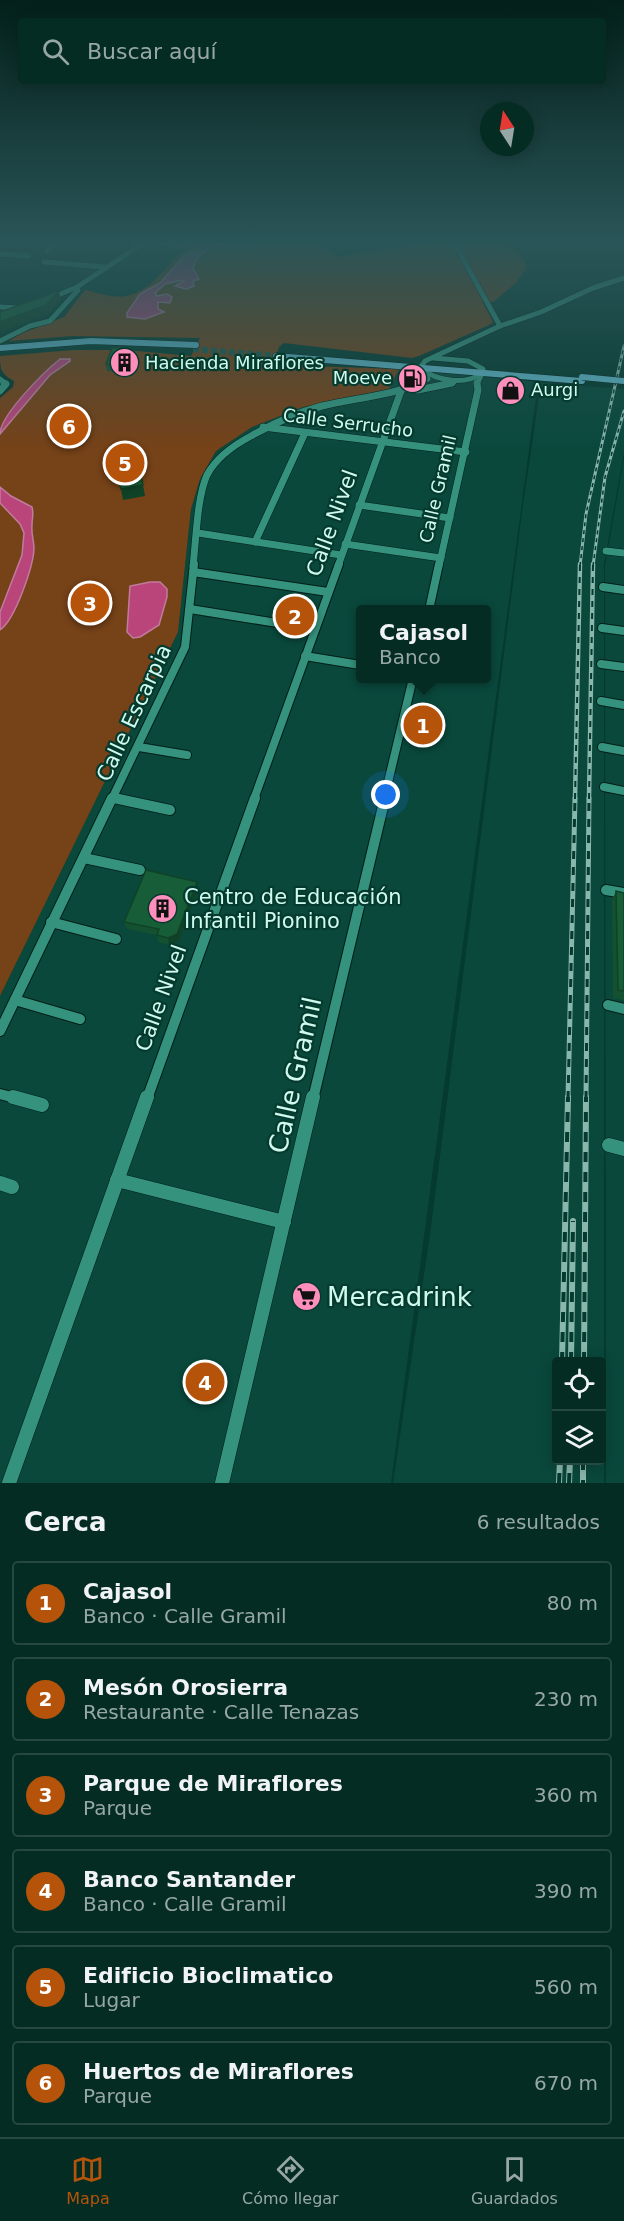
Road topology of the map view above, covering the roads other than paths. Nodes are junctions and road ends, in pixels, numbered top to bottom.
1 (59, 311) edge
2 (493, 311) edge
3 (543, 311) edge
4 (501, 326) junction
5 (0, 341) edge
6 (456, 346) junction
7 (194, 347) tunnel mouth
8 (0, 350) edge
9 (277, 354) tunnel mouth
10 (433, 358) junction
11 (458, 359) junction
12 (421, 368) junction
13 (483, 373) junction
14 (0, 379) edge
15 (624, 383) edge
16 (478, 390) junction
17 (0, 391) edge
18 (399, 395) junction
19 (263, 427) junction
20 (305, 433) junction
21 (382, 442) junction
22 (466, 452) junction
23 (359, 505) junction
24 (450, 518) junction
25 (198, 533) junction
26 (255, 542) junction
27 (343, 549) junction
28 (606, 551) dead end
29 (624, 553) edge
30 (441, 558) junction
31 (193, 572) junction
32 (603, 587) dead end
33 (624, 590) edge
34 (328, 592) junction
35 (430, 605) edge
36 (190, 609) junction
37 (602, 628) dead end
38 (314, 629) junction
39 (624, 631) edge
40 (305, 656) junction
41 (601, 664) dead end
42 (356, 665) edge
43 (624, 667) edge
44 (412, 683) edge
45 (601, 701) dead end
46 (624, 705) edge
47 (139, 747) junction
48 (602, 747) dead end
49 (624, 751) edge
50 (187, 755) dead end
51 (604, 787) dead end
52 (624, 791) edge
53 (114, 798) junction
54 (170, 810) dead end
55 (84, 858) junction
56 (140, 870) dead end
57 (606, 890) dead end
58 (624, 893) edge
59 (51, 922) junction
60 (116, 939) dead end
61 (15, 1000) junction
62 (608, 1005) dead end
63 (624, 1009) edge
64 (80, 1019) dead end
65 (0, 1031) edge
66 (0, 1094) edge
67 (42, 1105) dead end
68 (609, 1145) dead end
69 (624, 1149) edge
70 (117, 1180) junction
71 (284, 1222) junction
72 (9, 1483) edge
73 (222, 1483) edge

1 - 5 street
2 - 4 street
3 - 4 street
4 - 6 street
6 - 10 street
6 - 11 street
7 - 8 main road
9 - 12 main road
10 - 11 street
10 - 12 street
11 - 13 street
12 - 13 main road
12 - 18 street
13 - 15 main road, bridge
13 - 16 street, Calle Gramil
14 - 17 street
16 - 18 street
16 - 22 street, Calle Gramil
18 - 19 street, Calle Escarpia
18 - 21 street, Calle Nivel
19 - 20 street, Calle Serrucho
19 - 25 street, Calle Escarpia
20 - 21 street, Calle Serrucho
20 - 26 street
21 - 22 street, Calle Serrucho
21 - 23 street, Calle Nivel
22 - 24 street, Calle Gramil
23 - 24 street
23 - 27 street, Calle Nivel
24 - 30 street, Calle Gramil
25 - 26 street
25 - 31 street, Calle Escarpia
26 - 27 street
27 - 30 street
27 - 34 street, Calle Nivel
28 - 29 street
30 - 35 street, Calle Gramil
31 - 34 street
31 - 36 street, Calle Escarpia
32 - 33 street
34 - 38 street, Calle Nivel
36 - 38 street
36 - 47 street, Calle Escarpia
37 - 39 street
38 - 40 street, Calle Nivel
40 - 42 street
40 - 70 street, Calle Nivel
41 - 43 street
44 - 71 street, Calle Gramil
45 - 46 street
47 - 50 street
47 - 53 street, Calle Escarpia
48 - 49 street
51 - 52 street
53 - 54 street
53 - 55 street, Calle Escarpia
55 - 56 street
55 - 59 street, Calle Escarpia
57 - 58 street
59 - 60 street
59 - 61 street, Calle Escarpia
61 - 64 street
61 - 65 street, Calle Escarpia
62 - 63 street
66 - 67 street
68 - 69 street
70 - 71 street
70 - 72 street, Calle Nivel
71 - 73 street, Calle Gramil

